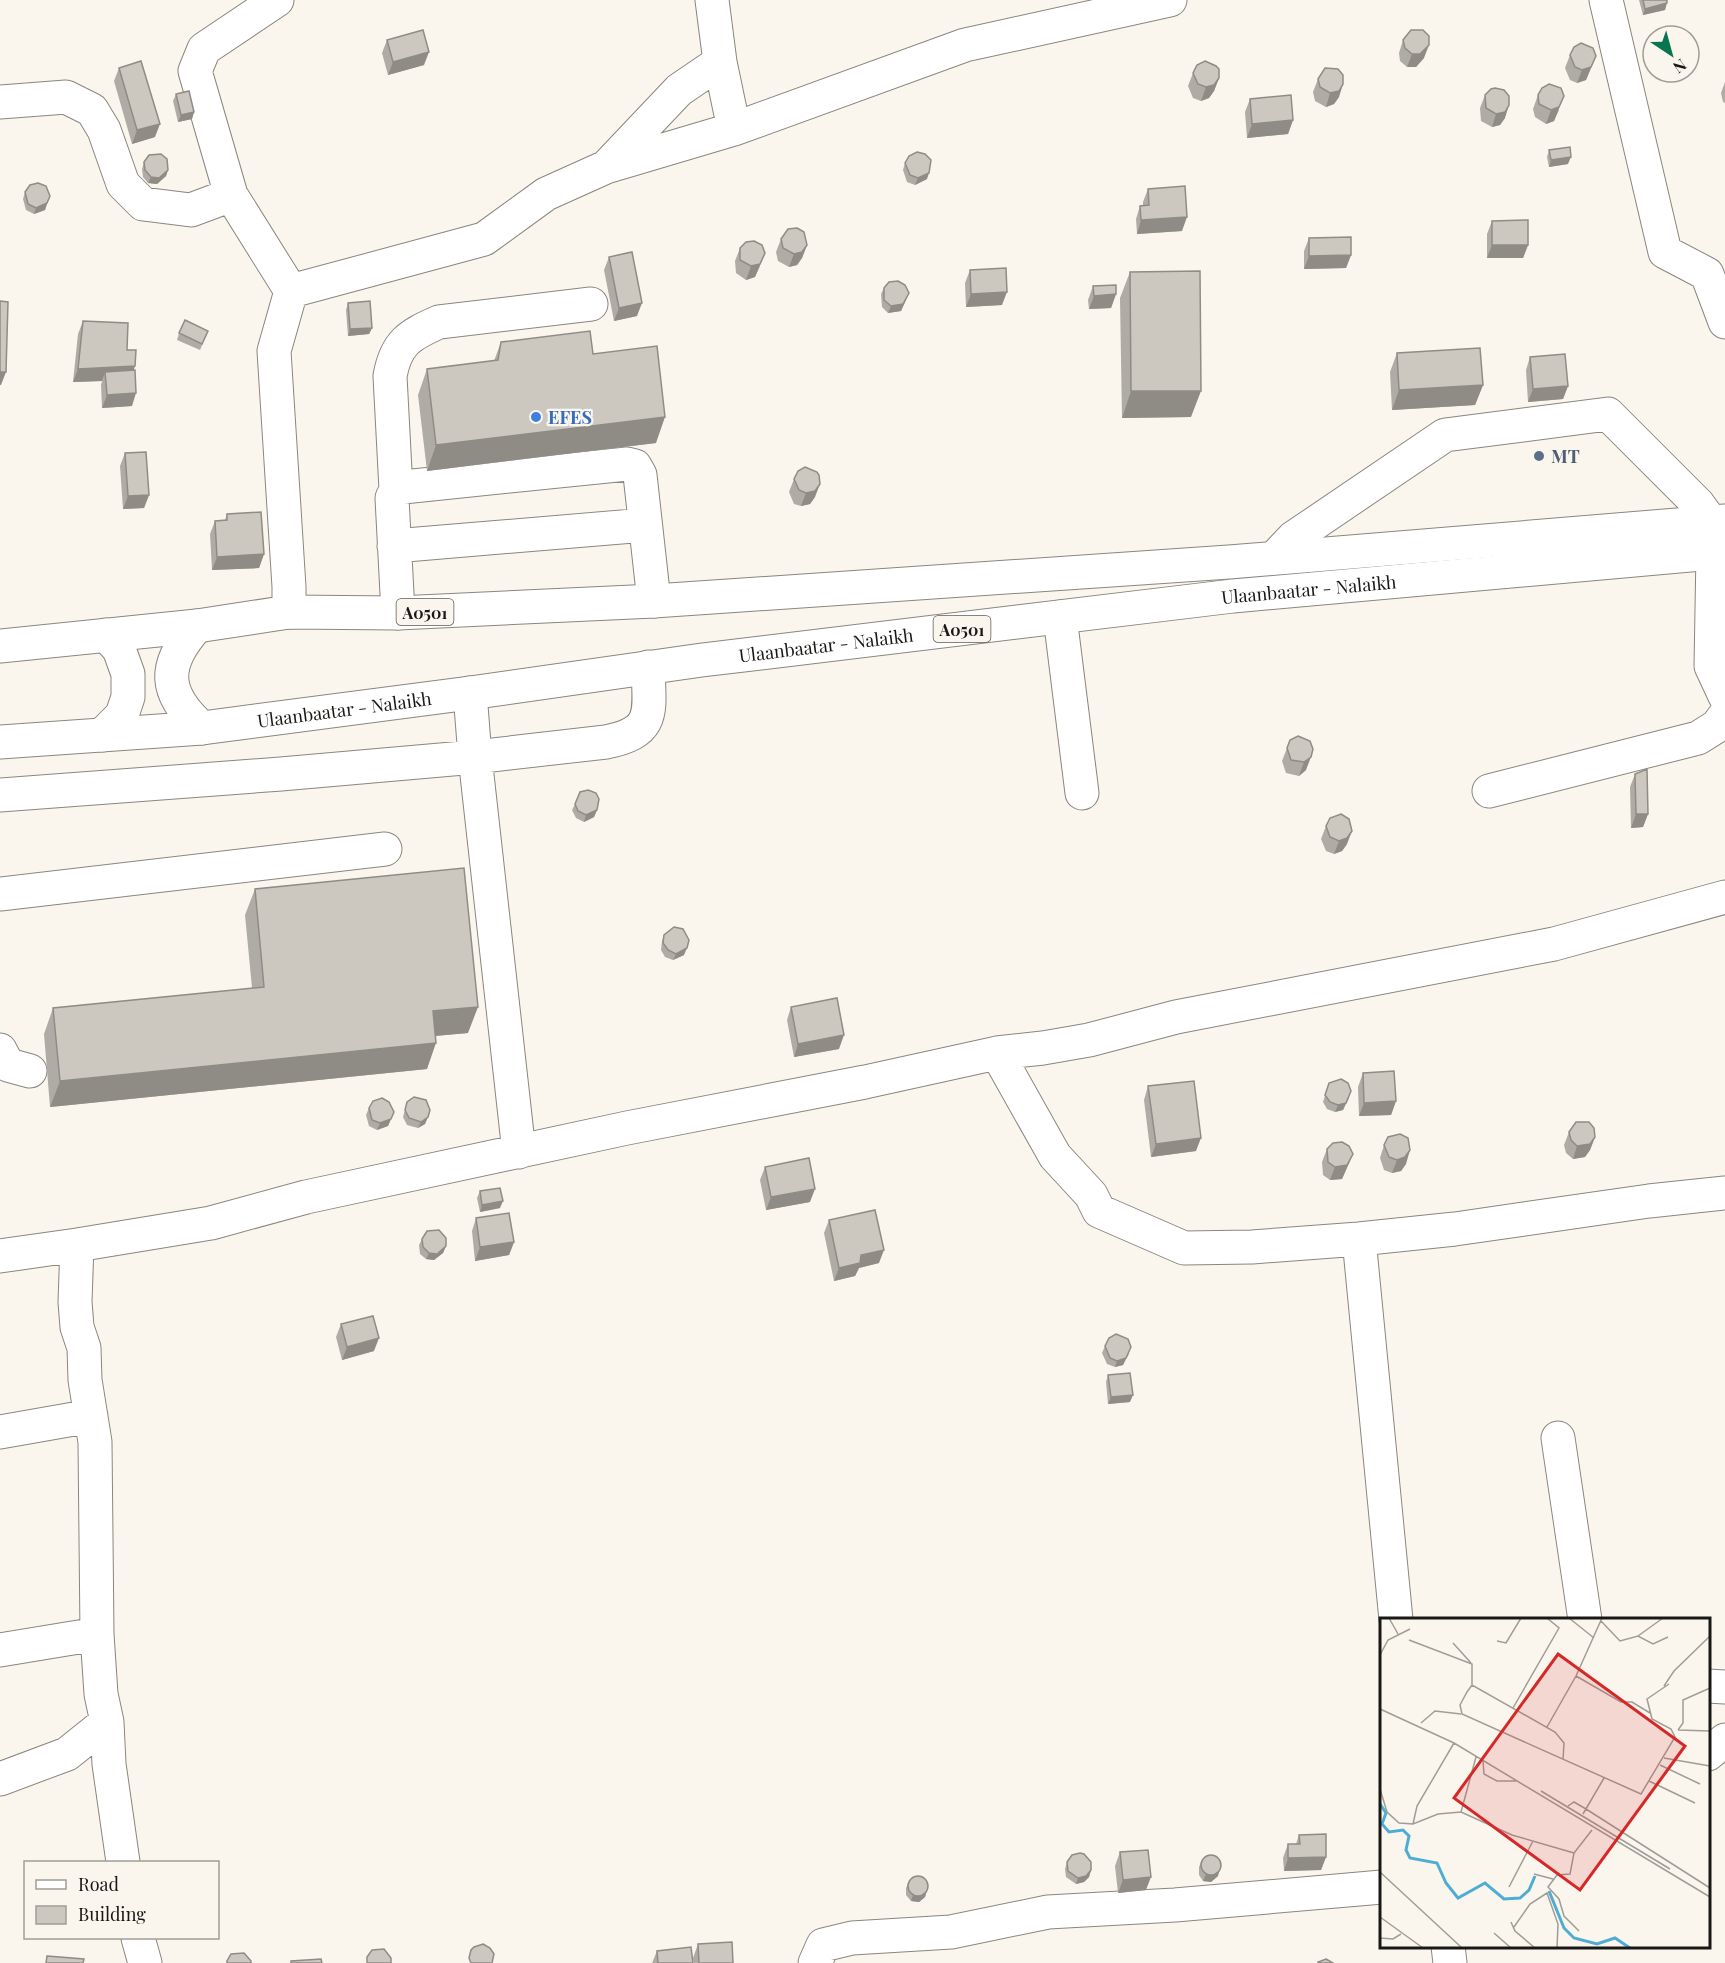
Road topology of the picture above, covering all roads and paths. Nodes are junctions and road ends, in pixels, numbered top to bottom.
1 (277, 0) edge
2 (712, 0) edge
3 (1170, 0) edge
4 (1606, 0) edge
5 (720, 62) junction
6 (0, 102) edge
7 (734, 129) junction
8 (606, 167) junction
9 (231, 195) junction
10 (291, 291) junction
11 (591, 304) dead end
12 (1725, 322) edge
13 (396, 490) junction
14 (645, 525) junction
15 (1719, 537) edge
16 (394, 546) junction
17 (1275, 557) junction
18 (654, 601) junction
19 (289, 612) junction
20 (398, 613) junction
21 (1060, 617) junction
22 (197, 626) junction
23 (106, 635) junction
24 (0, 646) edge
25 (648, 667) junction
26 (471, 693) junction
27 (1725, 696) edge
28 (1725, 715) edge
29 (202, 728) junction
30 (102, 735) junction
31 (0, 742) edge
32 (475, 757) junction
33 (1489, 791) dead end
34 (1082, 793) dead end
35 (0, 795) edge
36 (385, 849) dead end
37 (0, 894) edge
38 (1725, 897) edge
39 (0, 1050) edge
40 (997, 1053) junction
41 (30, 1071) dead end
42 (519, 1152) junction
43 (1725, 1193) edge
44 (1359, 1239) junction
45 (77, 1245) junction
46 (0, 1256) edge
47 (91, 1416) junction
48 (0, 1432) edge
49 (1558, 1438) dead end
50 (1396, 1618) edge
51 (1585, 1618) edge
52 (97, 1634) junction
53 (0, 1650) edge
54 (1710, 1686) edge
55 (1725, 1687) edge
56 (107, 1722) junction
57 (1725, 1740) edge
58 (1710, 1752) edge
59 (0, 1779) edge
60 (123, 1861) edge
61 (1380, 1887) edge
62 (138, 1939) edge
63 (1448, 1948) edge
64 (145, 1963) edge
65 (815, 1963) edge
66 (1450, 1963) edge

1 - 9 main road
2 - 5 main road
3 - 7 main road
4 - 12 main road
5 - 7 main road
5 - 8 main road
6 - 9 main road
7 - 8 main road
8 - 10 main road
9 - 10 main road
10 - 19 main road
11 - 13 main road
13 - 14 main road
13 - 16 main road
14 - 16 main road
14 - 18 main road
15 - 17 main road, Ulaanbaatar - Nalaikh / A0501
15 - 17 main road
15 - 21 main road, Ulaanbaatar - Nalaikh / A0501
15 - 27 main road
16 - 20 main road
17 - 18 main road, Ulaanbaatar - Nalaikh / A0501
18 - 20 main road, Ulaanbaatar - Nalaikh / A0501
19 - 20 main road, Ulaanbaatar - Nalaikh / A0501
19 - 22 main road, Ulaanbaatar - Nalaikh / A0501
21 - 25 main road, Ulaanbaatar - Nalaikh / A0501
21 - 34 main road
22 - 23 main road, Ulaanbaatar - Nalaikh / A0501
22 - 29 main road
23 - 24 main road, Ulaanbaatar - Nalaikh / A0501
23 - 30 main road
25 - 26 main road, Ulaanbaatar - Nalaikh / A0501
25 - 32 main road
26 - 29 main road, Ulaanbaatar - Nalaikh / A0501
26 - 32 main road
28 - 33 main road
29 - 30 main road, Ulaanbaatar - Nalaikh / A0501
30 - 31 main road, Ulaanbaatar - Nalaikh / A0501
32 - 35 main road
32 - 42 main road
36 - 37 main road
38 - 40 main road
39 - 41 main road
40 - 42 main road
40 - 44 main road
42 - 45 main road
43 - 44 main road
44 - 50 main road
45 - 46 main road
45 - 47 main road
47 - 48 main road
47 - 52 main road
49 - 51 main road
52 - 53 main road
52 - 56 main road
54 - 55 main road
56 - 59 main road
56 - 60 main road
57 - 58 main road
61 - 65 main road
62 - 64 main road
63 - 66 main road

